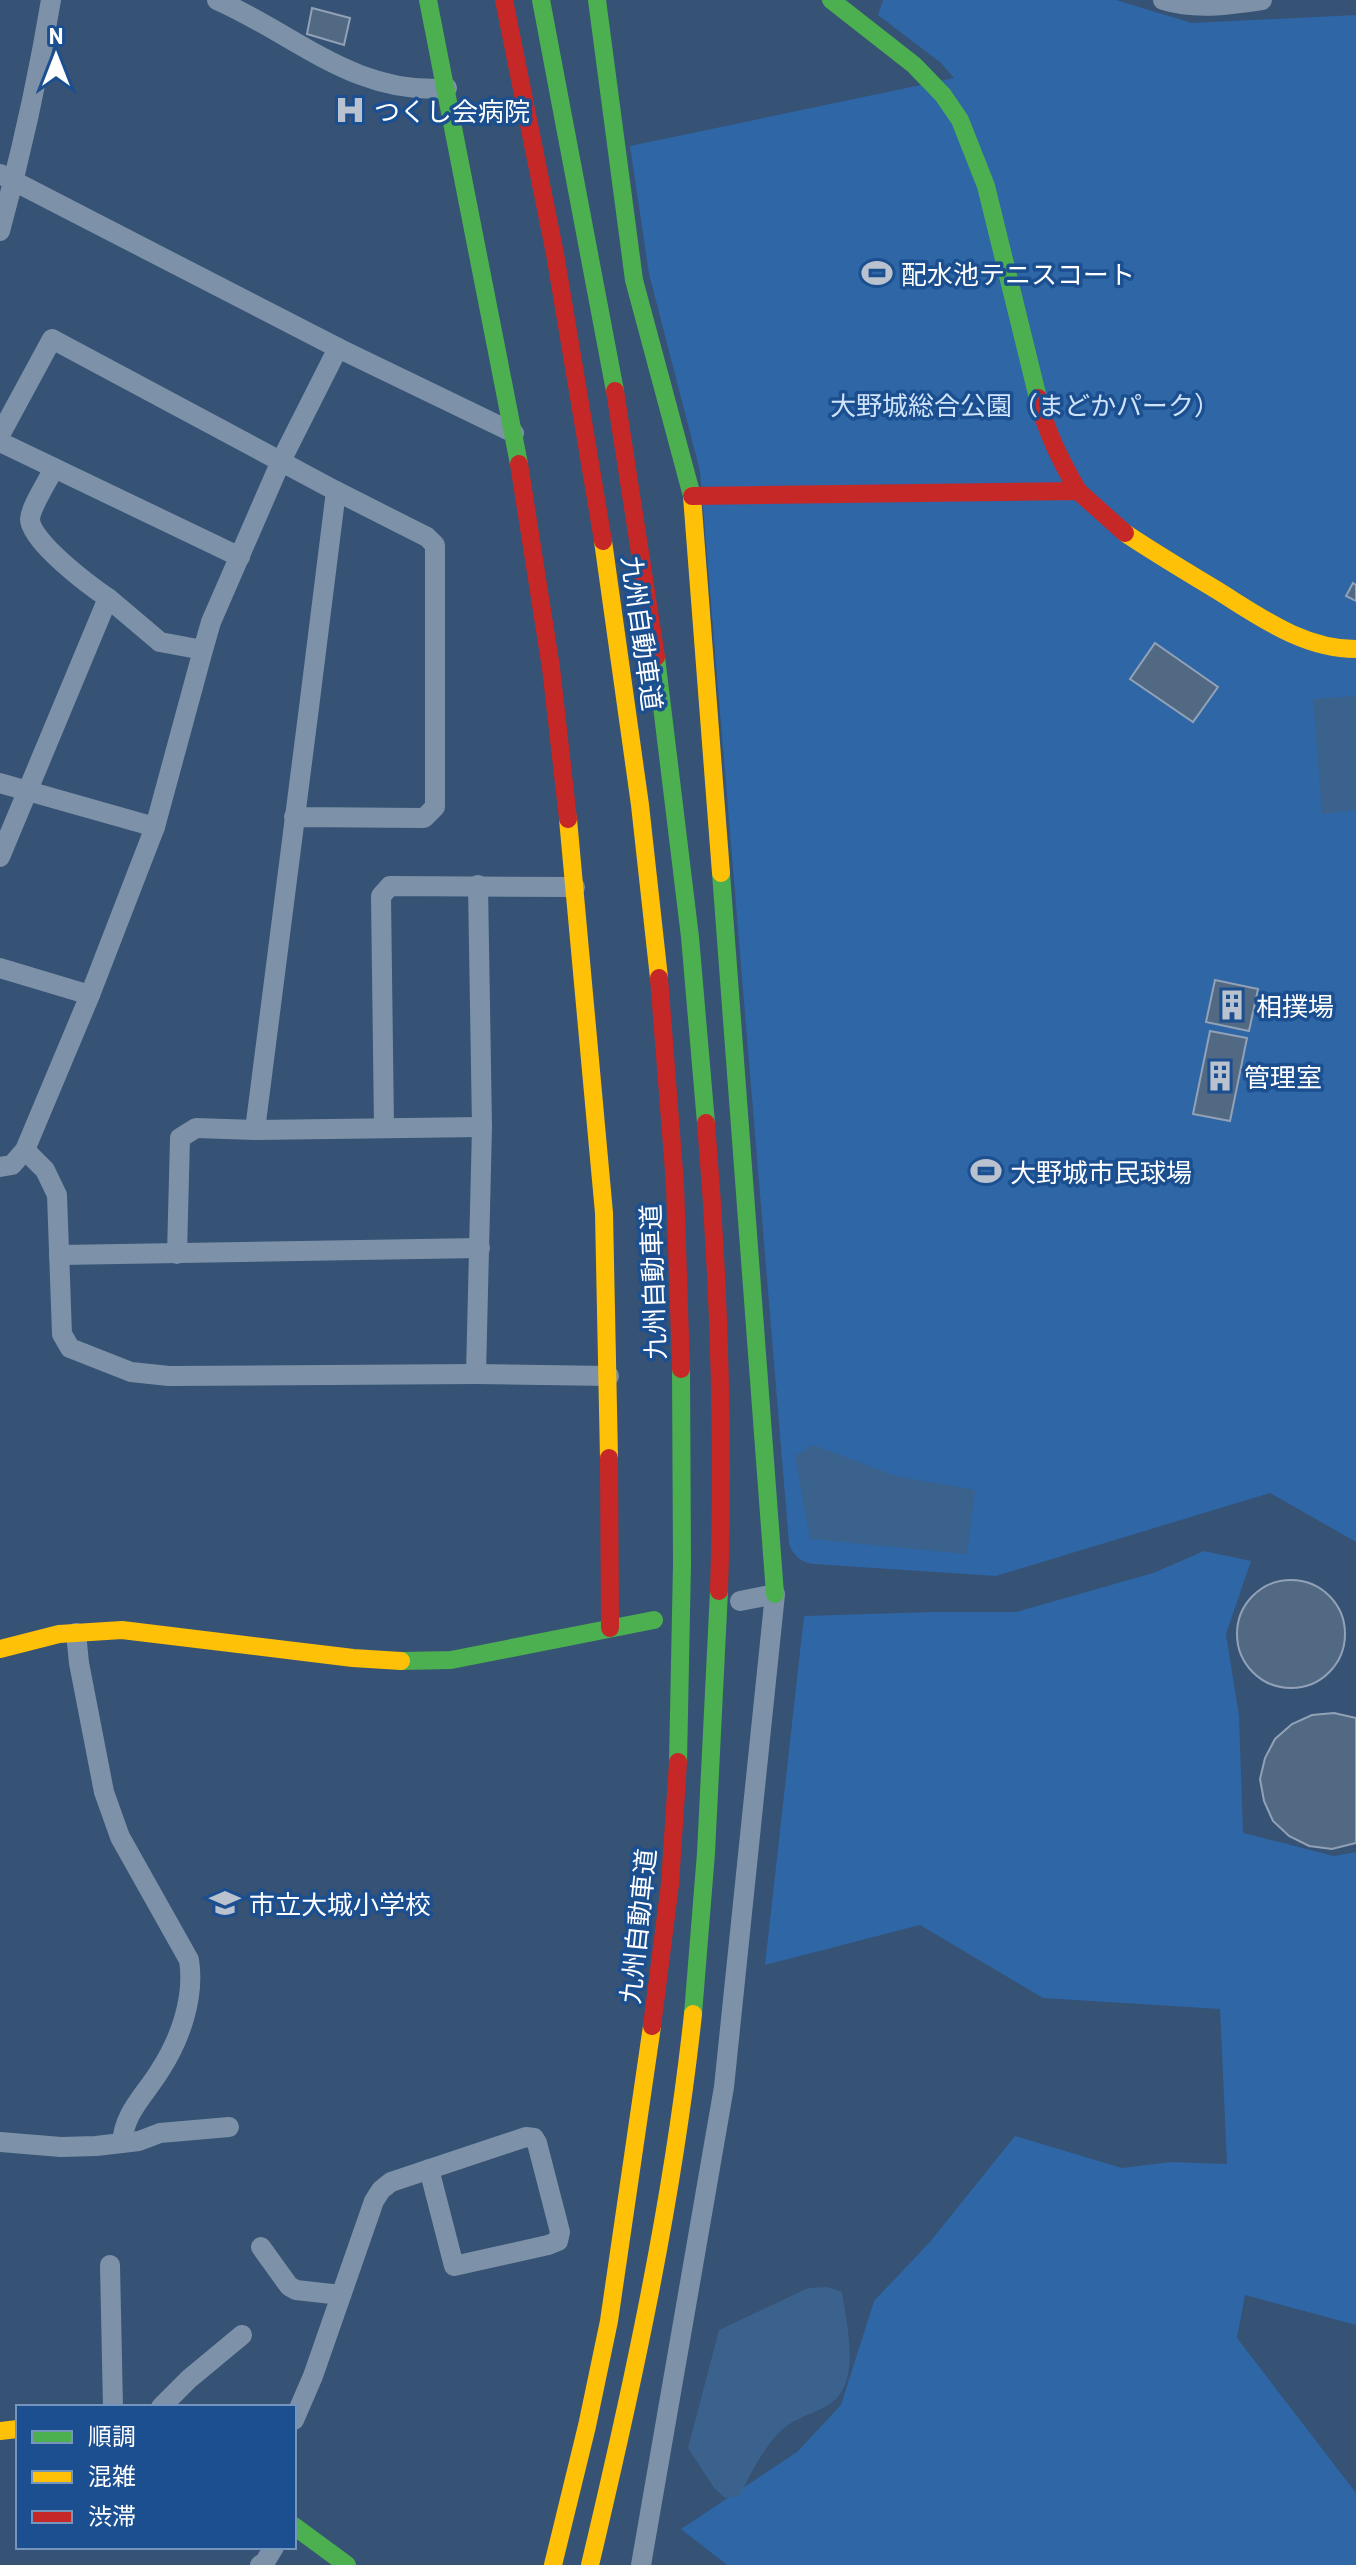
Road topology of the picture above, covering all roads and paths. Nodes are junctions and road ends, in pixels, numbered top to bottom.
1 (51, 0) edge
2 (217, 0) edge
3 (428, 0) edge
4 (504, 0) edge
5 (541, 0) edge
6 (597, 0) edge
7 (1163, 0) edge
8 (1262, 0) edge
9 (840, 2) edge
10 (447, 88) junction
11 (7, 178) edge
12 (0, 231) edge
13 (338, 348) junction
14 (514, 433) junction
15 (0, 435) edge
16 (0, 442) edge
17 (281, 461) junction
18 (54, 468) junction
19 (336, 491) junction
20 (1078, 491) junction
21 (692, 496) junction
22 (240, 557) junction
23 (108, 598) junction
24 (1356, 649) edge
25 (203, 650) junction
26 (0, 783) edge
27 (26, 791) junction
28 (294, 817) junction
29 (155, 827) junction
30 (0, 857) edge
31 (478, 885) junction
32 (575, 887) junction
33 (0, 968) edge
34 (90, 995) junction
35 (384, 1127) junction
36 (482, 1127) junction
37 (255, 1130) junction
38 (25, 1150) junction
39 (0, 1167) edge
40 (480, 1248) junction
41 (177, 1254) junction
42 (59, 1255) junction
43 (476, 1374) junction
44 (609, 1376) junction
45 (775, 1594) junction
46 (740, 1601) dead end
47 (654, 1620) dead end
48 (610, 1628) junction
49 (76, 1633) junction
50 (0, 1649) edge
51 (229, 2127) dead end
52 (122, 2143) junction
53 (0, 2144) edge
54 (429, 2169) junction
55 (261, 2247) dead end
56 (110, 2265) dead end
57 (341, 2295) junction
58 (242, 2335) dead end
59 (113, 2405) edge
60 (163, 2405) edge
61 (296, 2415) edge
62 (583, 2446) junction
63 (296, 2527) edge
64 (272, 2549) edge
65 (260, 2565) edge
66 (347, 2565) edge
67 (544, 2565) edge
68 (553, 2565) edge
69 (590, 2565) edge
70 (641, 2565) edge

1 - 11 street
2 - 10 street
3 - 10 main road
4 - 62 main road, 九州自動車道
5 - 69 main road, 九州自動車道
6 - 21 main road
7 - 8 street
9 - 20 main road
10 - 14 main road
11 - 12 street
11 - 13 street
13 - 14 street
13 - 17 street
14 - 32 main road
15 - 17 street
16 - 18 street
17 - 19 street
17 - 22 street
18 - 22 street
18 - 23 street
19 - 28 street
19 - 28 street
20 - 21 main road
20 - 24 main road
21 - 45 main road
22 - 25 street
23 - 25 street
23 - 27 street
25 - 29 street
26 - 27 street
27 - 29 street
27 - 30 street
28 - 37 street
29 - 34 street
31 - 32 street
31 - 35 street
31 - 36 street
32 - 44 main road
33 - 34 street
34 - 38 street
35 - 36 street
35 - 37 street
36 - 40 street
37 - 41 street
38 - 39 street
38 - 42 street
40 - 41 street
40 - 43 street
41 - 42 street
42 - 43 street
43 - 44 street
44 - 48 main road
45 - 46 street
45 - 70 street
47 - 48 main road
48 - 49 main road
49 - 50 main road
49 - 52 street
51 - 52 street
52 - 53 street
54 - 54 street
54 - 57 street
55 - 57 street
56 - 59 street
57 - 61 street
58 - 60 street
62 - 67 main road
62 - 68 main road, 九州自動車道
63 - 66 main road
64 - 65 street

